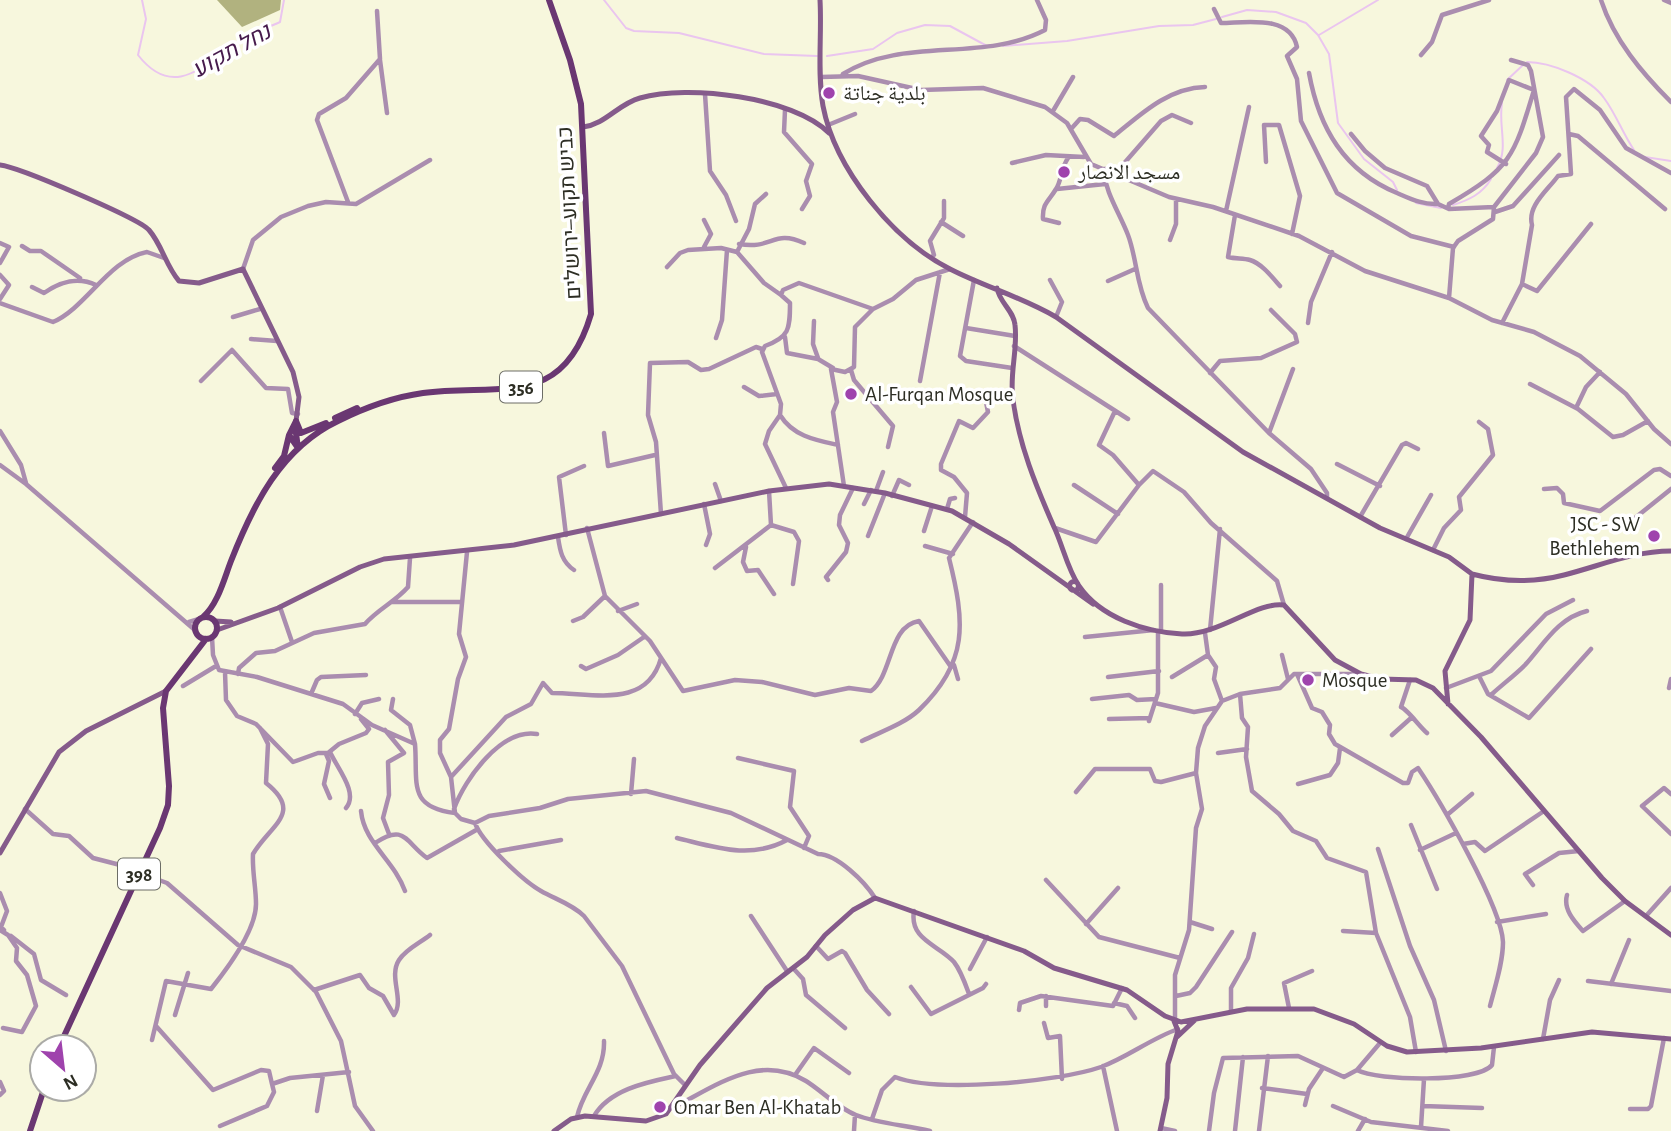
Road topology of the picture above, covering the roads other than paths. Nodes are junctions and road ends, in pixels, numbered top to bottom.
1 (550, 0) edge
2 (820, 0) edge
3 (1037, 0) edge
4 (1489, 0) edge
5 (1601, 0) edge
6 (1664, 0) edge
7 (1671, 3) edge
8 (1214, 9) dead end
9 (377, 11) dead end
10 (1421, 55) dead end
11 (380, 59) junction
12 (1511, 60) dead end
13 (1309, 72) dead end
14 (842, 75) junction
15 (821, 77) junction
16 (1073, 77) dead end
17 (1205, 87) dead end
18 (1534, 90) junction
19 (705, 94) junction
20 (1671, 102) edge
21 (1249, 107) dead end
22 (785, 110) junction
23 (1053, 111) junction
24 (387, 113) dead end
25 (855, 114) dead end
26 (824, 117) junction
27 (807, 118) junction
28 (1191, 123) dead end
29 (820, 125) junction
30 (828, 125) junction
31 (583, 127) junction
32 (1072, 129) junction
33 (1351, 134) dead end
34 (1569, 134) junction
35 (831, 135) junction
36 (1559, 155) dead end
37 (1084, 157) junction
38 (1068, 158) junction
39 (430, 160) dead end
40 (1266, 162) dead end
41 (1012, 163) dead end
42 (1506, 164) junction
43 (0, 165) edge
44 (1103, 169) junction
45 (1671, 173) edge
46 (1105, 184) junction
47 (1057, 189) junction
48 (766, 194) dead end
49 (1176, 199) junction
50 (944, 201) dead end
51 (348, 202) junction
52 (1438, 204) junction
53 (1448, 208) junction
54 (802, 209) dead end
55 (1494, 209) junction
56 (1665, 209) dead end
57 (1226, 211) junction
58 (1235, 215) junction
59 (704, 220) dead end
60 (736, 221) dead end
61 (941, 222) junction
62 (1059, 223) dead end
63 (1591, 224) dead end
64 (1292, 233) junction
65 (963, 236) dead end
66 (1170, 240) dead end
67 (0, 243) edge
68 (804, 243) dead end
69 (739, 244) junction
70 (22, 246) dead end
71 (704, 247) junction
72 (1454, 247) junction
73 (727, 250) junction
74 (737, 252) junction
75 (1332, 252) junction
76 (164, 258) junction
77 (933, 259) junction
78 (0, 262) edge
79 (667, 267) dead end
80 (243, 269) junction
81 (950, 269) junction
82 (1135, 269) junction
83 (938, 272) junction
84 (0, 275) edge
85 (81, 279) junction
86 (974, 279) junction
87 (1050, 280) dead end
88 (1108, 281) dead end
89 (1522, 284) junction
90 (96, 285) junction
91 (1280, 286) dead end
92 (32, 287) dead end
93 (997, 288) junction
94 (781, 295) junction
95 (1448, 298) junction
96 (0, 301) edge
97 (260, 309) junction
98 (873, 309) junction
99 (1271, 310) dead end
100 (233, 317) dead end
101 (1056, 317) junction
102 (814, 321) dead end
103 (1308, 323) dead end
104 (1502, 323) junction
105 (966, 328) junction
106 (1014, 336) junction
107 (785, 337) junction
108 (716, 338) dead end
109 (251, 339) dead end
110 (277, 341) junction
111 (1014, 345) junction
112 (762, 349) junction
113 (818, 359) junction
114 (833, 368) junction
115 (1012, 368) junction
116 (1293, 369) dead end
117 (850, 370) junction
118 (1600, 372) junction
119 (1210, 373) junction
120 (201, 381) dead end
121 (920, 381) dead end
122 (1530, 384) dead end
123 (744, 387) dead end
124 (777, 394) junction
125 (968, 396) dead end
126 (985, 397) junction
127 (1013, 400) junction
128 (376, 405) junction
129 (1576, 408) junction
130 (1115, 411) junction
131 (780, 415) junction
132 (297, 417) junction
133 (1128, 419) dead end
134 (1648, 421) junction
135 (1479, 422) dead end
136 (0, 431) edge
137 (604, 433) dead end
138 (1269, 433) junction
139 (289, 435) junction
140 (1671, 444) edge
141 (838, 445) junction
142 (888, 447) dead end
143 (298, 448) junction
144 (1418, 449) dead end
145 (655, 455) junction
146 (1338, 464) dead end
147 (0, 465) edge
148 (584, 466) dead end
149 (883, 472) dead end
150 (1671, 476) edge
151 (26, 484) junction
152 (715, 484) dead end
153 (909, 485) dead end
154 (1074, 485) dead end
155 (1139, 485) junction
156 (844, 486) junction
157 (1380, 486) junction
158 (853, 487) junction
159 (786, 488) junction
160 (1544, 489) dead end
161 (1671, 489) edge
162 (769, 491) junction
163 (873, 491) junction
164 (261, 494) junction
165 (889, 495) junction
166 (1431, 495) dead end
167 (955, 498) dead end
168 (1327, 498) junction
169 (722, 501) junction
170 (704, 504) junction
171 (864, 504) dead end
172 (933, 505) junction
173 (947, 509) junction
174 (661, 514) junction
175 (1118, 514) junction
176 (965, 517) junction
177 (1360, 517) junction
178 (973, 522) junction
179 (771, 525) junction
180 (1625, 526) dead end
181 (587, 528) junction
182 (1055, 528) junction
183 (1220, 529) junction
184 (923, 531) dead end
185 (566, 535) junction
186 (868, 536) dead end
187 (558, 537) junction
188 (1406, 539) junction
189 (706, 545) dead end
190 (746, 546) junction
191 (925, 546) dead end
192 (1433, 551) junction
193 (1671, 551) edge
194 (467, 552) junction
195 (953, 554) junction
196 (410, 558) junction
197 (1069, 566) junction
198 (715, 568) dead end
199 (574, 569) dead end
200 (1472, 574) junction
201 (828, 580) dead end
202 (1069, 583) junction
203 (793, 584) dead end
204 (1078, 584) junction
205 (1161, 584) dead end
206 (774, 594) dead end
207 (217, 597) junction
208 (605, 597) junction
209 (1573, 600) dead end
210 (462, 601) junction
211 (392, 602) junction
212 (637, 604) dead end
213 (1284, 606) junction
214 (280, 607) junction
215 (1105, 610) junction
216 (618, 611) junction
217 (1587, 611) dead end
218 (201, 618) junction
219 (215, 621) junction
220 (573, 621) dead end
221 (188, 622) junction
222 (234, 622) junction
223 (217, 630) junction
224 (1158, 630) junction
225 (1207, 632) junction
226 (203, 636) junction
227 (644, 637) junction
228 (1085, 637) dead end
229 (292, 642) junction
230 (1591, 649) dead end
231 (1208, 655) junction
232 (1282, 655) dead end
233 (662, 658) junction
234 (216, 666) junction
235 (581, 666) dead end
236 (952, 666) junction
237 (225, 671) junction
238 (1159, 671) junction
239 (238, 674) junction
240 (1297, 674) junction
241 (1361, 674) junction
242 (366, 675) dead end
243 (1108, 677) dead end
244 (1172, 677) dead end
245 (1480, 678) junction
246 (958, 679) dead end
247 (1288, 679) junction
248 (1671, 679) edge
249 (1410, 680) junction
250 (183, 686) dead end
251 (1446, 688) junction
252 (1669, 688) dead end
253 (166, 691) junction
254 (311, 694) junction
255 (1240, 694) junction
256 (1492, 694) junction
257 (379, 699) dead end
258 (393, 699) dead end
259 (1092, 699) dead end
260 (1156, 701) junction
261 (1222, 701) junction
262 (1448, 704) junction
263 (1216, 707) junction
264 (356, 715) junction
265 (1411, 718) junction
266 (1109, 719) dead end
267 (260, 728) junction
268 (384, 729) junction
269 (1427, 733) dead end
270 (537, 734) dead end
271 (1392, 735) dead end
272 (862, 741) dead end
273 (415, 744) junction
274 (1247, 748) junction
275 (1340, 748) junction
276 (328, 752) junction
277 (1218, 753) dead end
278 (738, 758) dead end
279 (634, 759) dead end
280 (1196, 774) junction
281 (451, 777) junction
282 (1298, 783) dead end
283 (1076, 792) dead end
284 (631, 793) junction
285 (1472, 794) dead end
286 (1671, 794) edge
287 (330, 798) dead end
288 (346, 808) dead end
289 (25, 809) junction
290 (360, 811) dead end
291 (454, 811) junction
292 (1544, 811) junction
293 (1447, 815) junction
294 (475, 822) junction
295 (1411, 825) dead end
296 (478, 829) junction
297 (1456, 833) junction
298 (389, 834) junction
299 (1671, 834) edge
300 (677, 838) dead end
301 (561, 840) dead end
302 (788, 840) junction
303 (375, 843) junction
304 (1463, 844) junction
305 (804, 848) junction
306 (1378, 849) dead end
307 (1420, 850) junction
308 (498, 851) junction
309 (1580, 851) junction
310 (0, 853) edge
311 (128, 867) tunnel mouth
312 (148, 876) tunnel mouth
313 (1046, 880) dead end
314 (1533, 885) dead end
315 (1118, 888) dead end
316 (1671, 888) edge
317 (1437, 889) dead end
318 (405, 891) dead end
319 (0, 893) edge
320 (1567, 895) dead end
321 (874, 898) junction
322 (1625, 901) junction
323 (914, 911) junction
324 (1546, 914) dead end
325 (751, 916) dead end
326 (1646, 916) junction
327 (1190, 922) junction
328 (1497, 922) junction
329 (1086, 924) junction
330 (1212, 929) dead end
331 (0, 930) edge
332 (1343, 931) dead end
333 (1232, 932) dead end
334 (1376, 933) junction
335 (1254, 934) dead end
336 (8, 935) junction
337 (430, 935) dead end
338 (1671, 935) edge
339 (987, 937) junction
340 (1629, 940) dead end
341 (238, 946) junction
342 (816, 946) junction
343 (1180, 958) junction
344 (970, 969) dead end
345 (790, 970) junction
346 (1312, 971) dead end
347 (188, 973) dead end
348 (1559, 980) dead end
349 (1588, 981) dead end
350 (986, 984) dead end
351 (1611, 984) junction
352 (182, 986) junction
353 (911, 987) dead end
354 (1122, 988) junction
355 (314, 990) junction
356 (1671, 991) edge
357 (969, 994) junction
358 (66, 995) dead end
359 (1046, 996) junction
360 (1176, 996) junction
361 (1114, 1003) junction
362 (1046, 1006) dead end
363 (1490, 1006) dead end
364 (1289, 1007) junction
365 (1019, 1010) dead end
366 (1231, 1011) junction
367 (889, 1014) dead end
368 (175, 1016) dead end
369 (1135, 1018) dead end
370 (1044, 1023) dead end
371 (156, 1026) junction
372 (1181, 1026) junction
373 (3, 1028) dead end
374 (845, 1028) dead end
375 (66, 1033) edge
376 (1668, 1039) edge
377 (152, 1040) dead end
378 (1543, 1040) junction
379 (604, 1041) dead end
380 (1380, 1043) junction
381 (1494, 1047) junction
382 (1446, 1051) junction
383 (1416, 1052) junction
384 (1268, 1056) junction
385 (1243, 1057) junction
386 (1103, 1066) junction
387 (1323, 1068) junction
388 (1357, 1070) junction
389 (349, 1072) junction
390 (849, 1073) dead end
391 (323, 1075) junction
392 (795, 1075) junction
393 (676, 1076) junction
394 (1062, 1079) junction
395 (1424, 1079) junction
396 (0, 1082) edge
397 (272, 1084) junction
398 (684, 1087) junction
399 (1262, 1088) junction
400 (1307, 1094) junction
401 (0, 1095) edge
402 (690, 1100) junction
403 (39, 1103) edge
404 (1305, 1105) dead end
405 (1333, 1106) dead end
406 (1423, 1106) junction
407 (672, 1108) junction
408 (1482, 1108) dead end
409 (1630, 1109) dead end
410 (317, 1111) dead end
411 (855, 1115) junction
412 (594, 1116) junction
413 (577, 1117) junction
414 (872, 1119) junction
415 (1365, 1119) junction
416 (220, 1126) dead end
417 (1421, 1127) junction
418 (1160, 1129) edge
419 (30, 1131) edge
420 (373, 1131) edge
421 (554, 1131) edge
422 (855, 1131) edge
423 (930, 1131) edge
424 (1117, 1131) edge
425 (1175, 1131) edge
426 (1209, 1131) edge
427 (1235, 1131) edge
428 (1259, 1131) edge
429 (1358, 1131) edge
430 (1448, 1131) edge

1 - 31 main road, כביש תקוע–ירושלים / 356
2 - 15 street
3 - 14 street
4 - 10 street
5 - 20 street
6 - 7 street
8 - 72 street
9 - 11 street
11 - 24 street
11 - 51 street
12 - 18 street
13 - 52 street
14 - 15 street
14 - 23 street
15 - 26 street
16 - 23 street
17 - 32 street
18 - 42 street
18 - 42 street
18 - 55 street
19 - 22 street
19 - 31 street
19 - 60 street
21 - 57 street
22 - 27 street
22 - 54 street
23 - 32 street
25 - 30 street
26 - 27 street
26 - 29 street
26 - 30 street
27 - 29 street
28 - 44 street
29 - 30 street
29 - 35 street
30 - 35 street
31 - 128 main road, כביש תקוע–ירושלים / 356
32 - 37 street
33 - 52 street
34 - 45 street
34 - 56 street
34 - 89 street
35 - 77 street
36 - 55 street
37 - 38 street
37 - 44 street
38 - 41 street
38 - 47 street
39 - 51 street
40 - 64 street
42 - 53 street
43 - 76 street
44 - 46 street
44 - 49 street
46 - 47 street
46 - 82 street
47 - 62 street
48 - 69 street
49 - 57 street
49 - 66 street
50 - 61 street
51 - 80 street
52 - 53 street
53 - 55 street
55 - 72 street
57 - 58 street
58 - 64 street
58 - 91 street
59 - 71 street
61 - 65 street
61 - 77 street
63 - 89 street
64 - 75 street
67 - 78 street
68 - 69 street
69 - 74 street
70 - 85 street
71 - 73 street
71 - 79 street
72 - 95 street
73 - 74 street
73 - 108 street
74 - 94 street
75 - 95 street
75 - 103 street
76 - 80 street
76 - 90 street
77 - 81 street
77 - 83 street
80 - 97 street
81 - 83 street
81 - 86 street
82 - 88 street
82 - 119 street
83 - 98 street
83 - 121 street
84 - 96 street
85 - 90 street
85 - 92 street
86 - 93 street
86 - 105 street
87 - 101 street
89 - 104 street
90 - 96 street
93 - 101 street
93 - 106 street
94 - 98 street
94 - 107 street
95 - 104 street
97 - 100 street
97 - 110 street
98 - 117 street
99 - 119 street
101 - 168 street
102 - 113 street
104 - 118 street
105 - 106 street
105 - 115 street
106 - 111 street
107 - 112 street
107 - 113 street
109 - 110 street
110 - 132 street
111 - 115 street
111 - 130 street
112 - 124 street
112 - 145 street
113 - 114 street
114 - 117 street
114 - 141 street
115 - 127 street
116 - 138 street
117 - 142 street
118 - 129 street
118 - 134 street
119 - 138 street
120 - 132 street
122 - 129 street
123 - 124 street
124 - 131 street
125 - 126 street
126 - 127 street
126 - 176 street
127 - 182 street
128 - 132 main road
128 - 143 main road, כביש תקוע–ירושלים / 356
129 - 134 street
130 - 133 street
130 - 155 street
131 - 141 street
131 - 159 street
132 - 139 main road
132 - 143 main road
134 - 140 street
135 - 192 street
136 - 151 street
137 - 145 street
138 - 168 street
139 - 143 main road
139 - 164 main road
141 - 156 street
143 - 164 main road, כביש תקוע–ירושלים / 356
144 - 157 street
145 - 174 street
146 - 157 street
147 - 151 street
148 - 185 street
149 - 163 street
150 - 160 street
151 - 221 street
152 - 169 street
153 - 165 street
154 - 175 street
155 - 175 street
155 - 183 street
156 - 158 street
156 - 159 street
157 - 177 street
158 - 163 street
158 - 201 street
159 - 162 street
161 - 180 street
162 - 169 street
162 - 179 street
163 - 165 street
163 - 171 street
164 - 207 main road, כביש תקוע–ירושלים / 356
165 - 172 street
165 - 186 street
166 - 188 street
167 - 173 street
168 - 177 street
169 - 170 street
170 - 174 street
170 - 189 street
172 - 173 street
172 - 184 street
173 - 176 street
174 - 181 street
175 - 182 street
176 - 178 street
177 - 188 street
178 - 195 street
178 - 202 street
179 - 190 street
179 - 203 street
181 - 185 street
181 - 208 street
182 - 197 street
183 - 213 street
183 - 225 street
185 - 187 street
187 - 194 street
187 - 199 street
188 - 192 street
190 - 198 street
190 - 206 street
191 - 195 street
192 - 200 street
193 - 200 street
194 - 196 street
194 - 210 street
195 - 236 street
196 - 211 street
196 - 214 street
197 - 202 street
197 - 204 street
200 - 251 street
202 - 204 street
202 - 215 street
204 - 215 street
205 - 224 street
207 - 218 main road, כביש תקוע–ירושלים / 356
207 - 219 main road, כביש תקוע–ירושלים / 356
208 - 216 street
208 - 220 street
209 - 245 street
210 - 211 street
210 - 281 street
211 - 229 street
212 - 216 street
213 - 225 street
213 - 241 street
214 - 222 street
214 - 229 street
215 - 224 street
216 - 227 street
217 - 256 street
218 - 219 main road
218 - 221 street
218 - 226 main road, כביש תקוע–ירושלים
219 - 222 street
219 - 223 main road, כביש תקוע–ירושלים
221 - 226 street
222 - 223 street
223 - 226 main road
224 - 225 street
224 - 228 street
224 - 238 street
225 - 231 street
226 - 234 street
226 - 253 main road
227 - 233 street
227 - 235 street
229 - 239 street
230 - 256 street
231 - 244 street
231 - 261 street
232 - 247 street
233 - 236 street
233 - 281 street
234 - 237 street
234 - 250 street
236 - 246 street
236 - 272 street
237 - 239 street
237 - 267 street
238 - 243 street
238 - 260 street
239 - 254 street
240 - 241 street
240 - 247 street
240 - 275 street
241 - 249 street
242 - 254 street
245 - 251 street
245 - 256 street
247 - 255 street
248 - 252 street
249 - 262 street
249 - 265 street
251 - 262 street
253 - 289 street
253 - 375 main road, 398
254 - 264 street
255 - 261 street
255 - 274 street
257 - 264 street
258 - 273 street
259 - 260 street
260 - 263 street
260 - 266 street
261 - 263 street
262 - 292 street
263 - 280 street
264 - 268 street
264 - 276 street
265 - 269 street
265 - 271 street
267 - 276 street
267 - 341 street
268 - 273 street
268 - 298 street
270 - 291 street
273 - 291 street
274 - 277 street
274 - 334 street
275 - 282 street
275 - 293 street
276 - 287 street
276 - 288 street
278 - 305 street
279 - 284 street
280 - 283 street
280 - 327 street
281 - 291 street
284 - 294 street
284 - 302 street
285 - 293 street
286 - 299 street
289 - 310 street
289 - 311 street
290 - 303 street
291 - 294 street
292 - 304 street
292 - 309 street
293 - 297 street
294 - 296 street
295 - 307 street
296 - 298 street
296 - 308 street
297 - 304 street
297 - 307 street
298 - 303 street
300 - 302 street
301 - 308 street
302 - 305 street
303 - 318 street
304 - 328 street
305 - 321 street
306 - 382 street
307 - 317 street
308 - 393 street
309 - 314 street
309 - 322 street
312 - 341 street
313 - 329 street
315 - 329 street
316 - 326 street
319 - 336 street
320 - 322 street
321 - 323 street
321 - 342 street
322 - 326 street
323 - 339 street
323 - 357 street
324 - 328 street
325 - 345 street
326 - 338 street
327 - 330 street
327 - 343 street
328 - 363 street
329 - 343 street
331 - 336 street
332 - 334 street
333 - 360 street
334 - 383 street
335 - 366 street
336 - 358 street
336 - 373 street
337 - 355 street
339 - 344 street
339 - 354 street
340 - 351 street
341 - 352 street
341 - 355 street
342 - 345 street
342 - 367 street
343 - 360 street
345 - 374 street
345 - 398 street
346 - 364 street
347 - 352 street
348 - 378 street
349 - 351 street
350 - 357 street
351 - 356 street
352 - 368 street
352 - 371 street
353 - 357 street
354 - 361 street
354 - 372 street
355 - 389 street
359 - 361 street
359 - 362 street
359 - 365 street
360 - 372 street
361 - 369 street
364 - 366 street
364 - 380 street
366 - 372 street
370 - 394 street
371 - 377 street
371 - 397 street
372 - 386 street
372 - 418 street
376 - 378 street
376 - 409 street
378 - 381 street
379 - 413 street
380 - 383 street
380 - 388 street
381 - 382 street
381 - 395 street
382 - 383 street
384 - 385 street
384 - 387 street
384 - 399 street
385 - 426 street
385 - 427 street
386 - 394 street
386 - 424 street
387 - 388 street
387 - 400 street
388 - 395 street
389 - 391 street
389 - 420 street
390 - 392 street
391 - 397 street
391 - 410 street
392 - 402 street
392 - 411 street
393 - 398 street
393 - 412 street
394 - 414 street
395 - 406 street
396 - 401 street
397 - 416 street
398 - 402 street
398 - 407 street
399 - 400 street
399 - 428 street
400 - 404 street
402 - 407 street
403 - 419 main road
405 - 415 street
406 - 408 street
406 - 417 street
407 - 412 street
411 - 414 street
411 - 422 street
412 - 413 street
413 - 421 street
414 - 423 street
415 - 417 street
415 - 429 street
417 - 430 street
418 - 425 street

